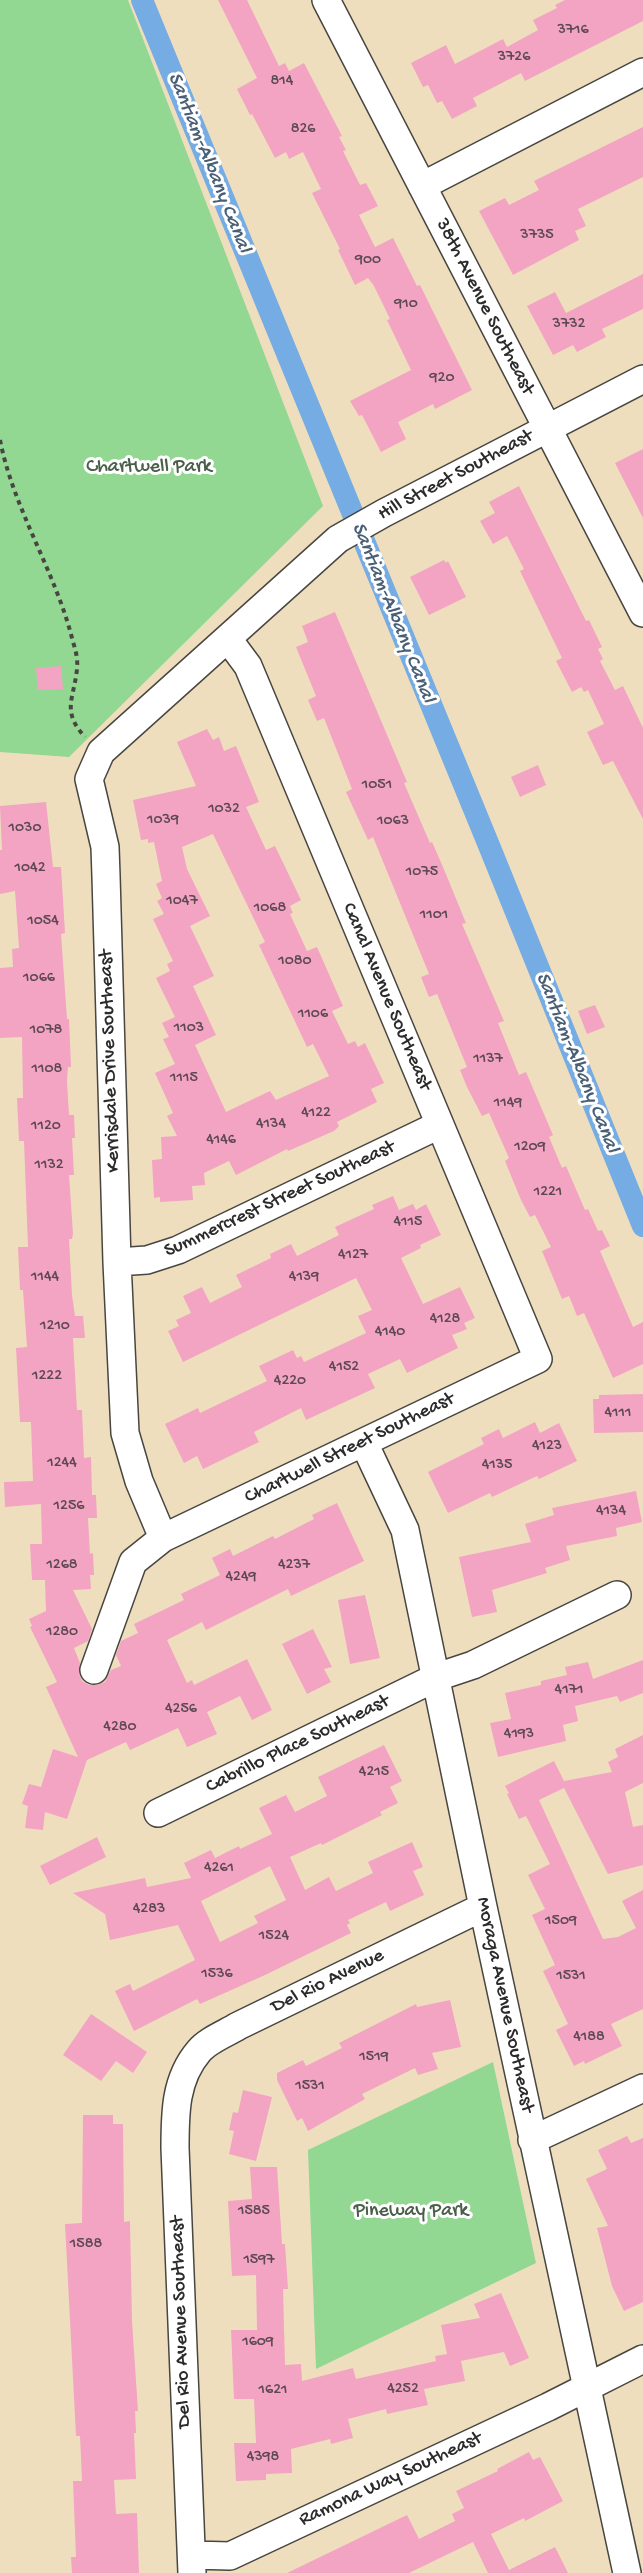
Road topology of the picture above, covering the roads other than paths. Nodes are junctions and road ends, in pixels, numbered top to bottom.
1 (326, 0) edge
2 (643, 72) edge
3 (422, 186) junction
4 (643, 379) edge
5 (546, 429) junction
6 (633, 567) edge
7 (643, 613) edge
8 (228, 639) junction
9 (439, 1125) junction
10 (117, 1262) junction
11 (537, 1359) joint
12 (364, 1443) junction
13 (163, 1538) junction
14 (617, 1595) dead end
15 (94, 1670) dead end
16 (437, 1677) junction
17 (158, 1813) dead end
18 (483, 1907) junction
19 (186, 2073) joint
20 (643, 2088) edge
21 (532, 2140) junction
22 (643, 2359) edge
23 (586, 2387) junction
24 (192, 2564) edge
25 (627, 2573) edge

1 - 3 street, 38th Avenue Southeast
2 - 3 street
3 - 5 street, 38th Avenue Southeast
4 - 5 street, Hill Street Southeast
5 - 6 street, 38th Avenue Southeast
5 - 8 street, Hill Street Southeast
6 - 7 street, 38th Avenue Southeast
8 - 9 street, Canal Avenue Southeast
8 - 10 street, Kerrisdale Drive Southeast
9 - 10 street, Summercrest Street Southeast
9 - 11 street, Canal Avenue Southeast
10 - 13 street, Kerrisdale Drive Southeast
11 - 12 street, Chartwell Street Southeast
12 - 13 street, Chartwell Street Southeast
12 - 16 street, Moraga Avenue Southeast
13 - 15 street, Chartwell Street Southeast
14 - 16 street, Cabrillo Place Southeast
16 - 17 street, Cabrillo Place Southeast
16 - 18 street, Moraga Avenue Southeast
18 - 19 street, Del Rio Avenue
18 - 21 street, Moraga Avenue Southeast
19 - 24 street, Del Rio Avenue Southeast
20 - 21 street
21 - 23 street, Moraga Avenue Southeast
22 - 23 street, Ramona Way Southeast
23 - 24 street, Ramona Way Southeast
23 - 25 street, Moraga Avenue Southeast

